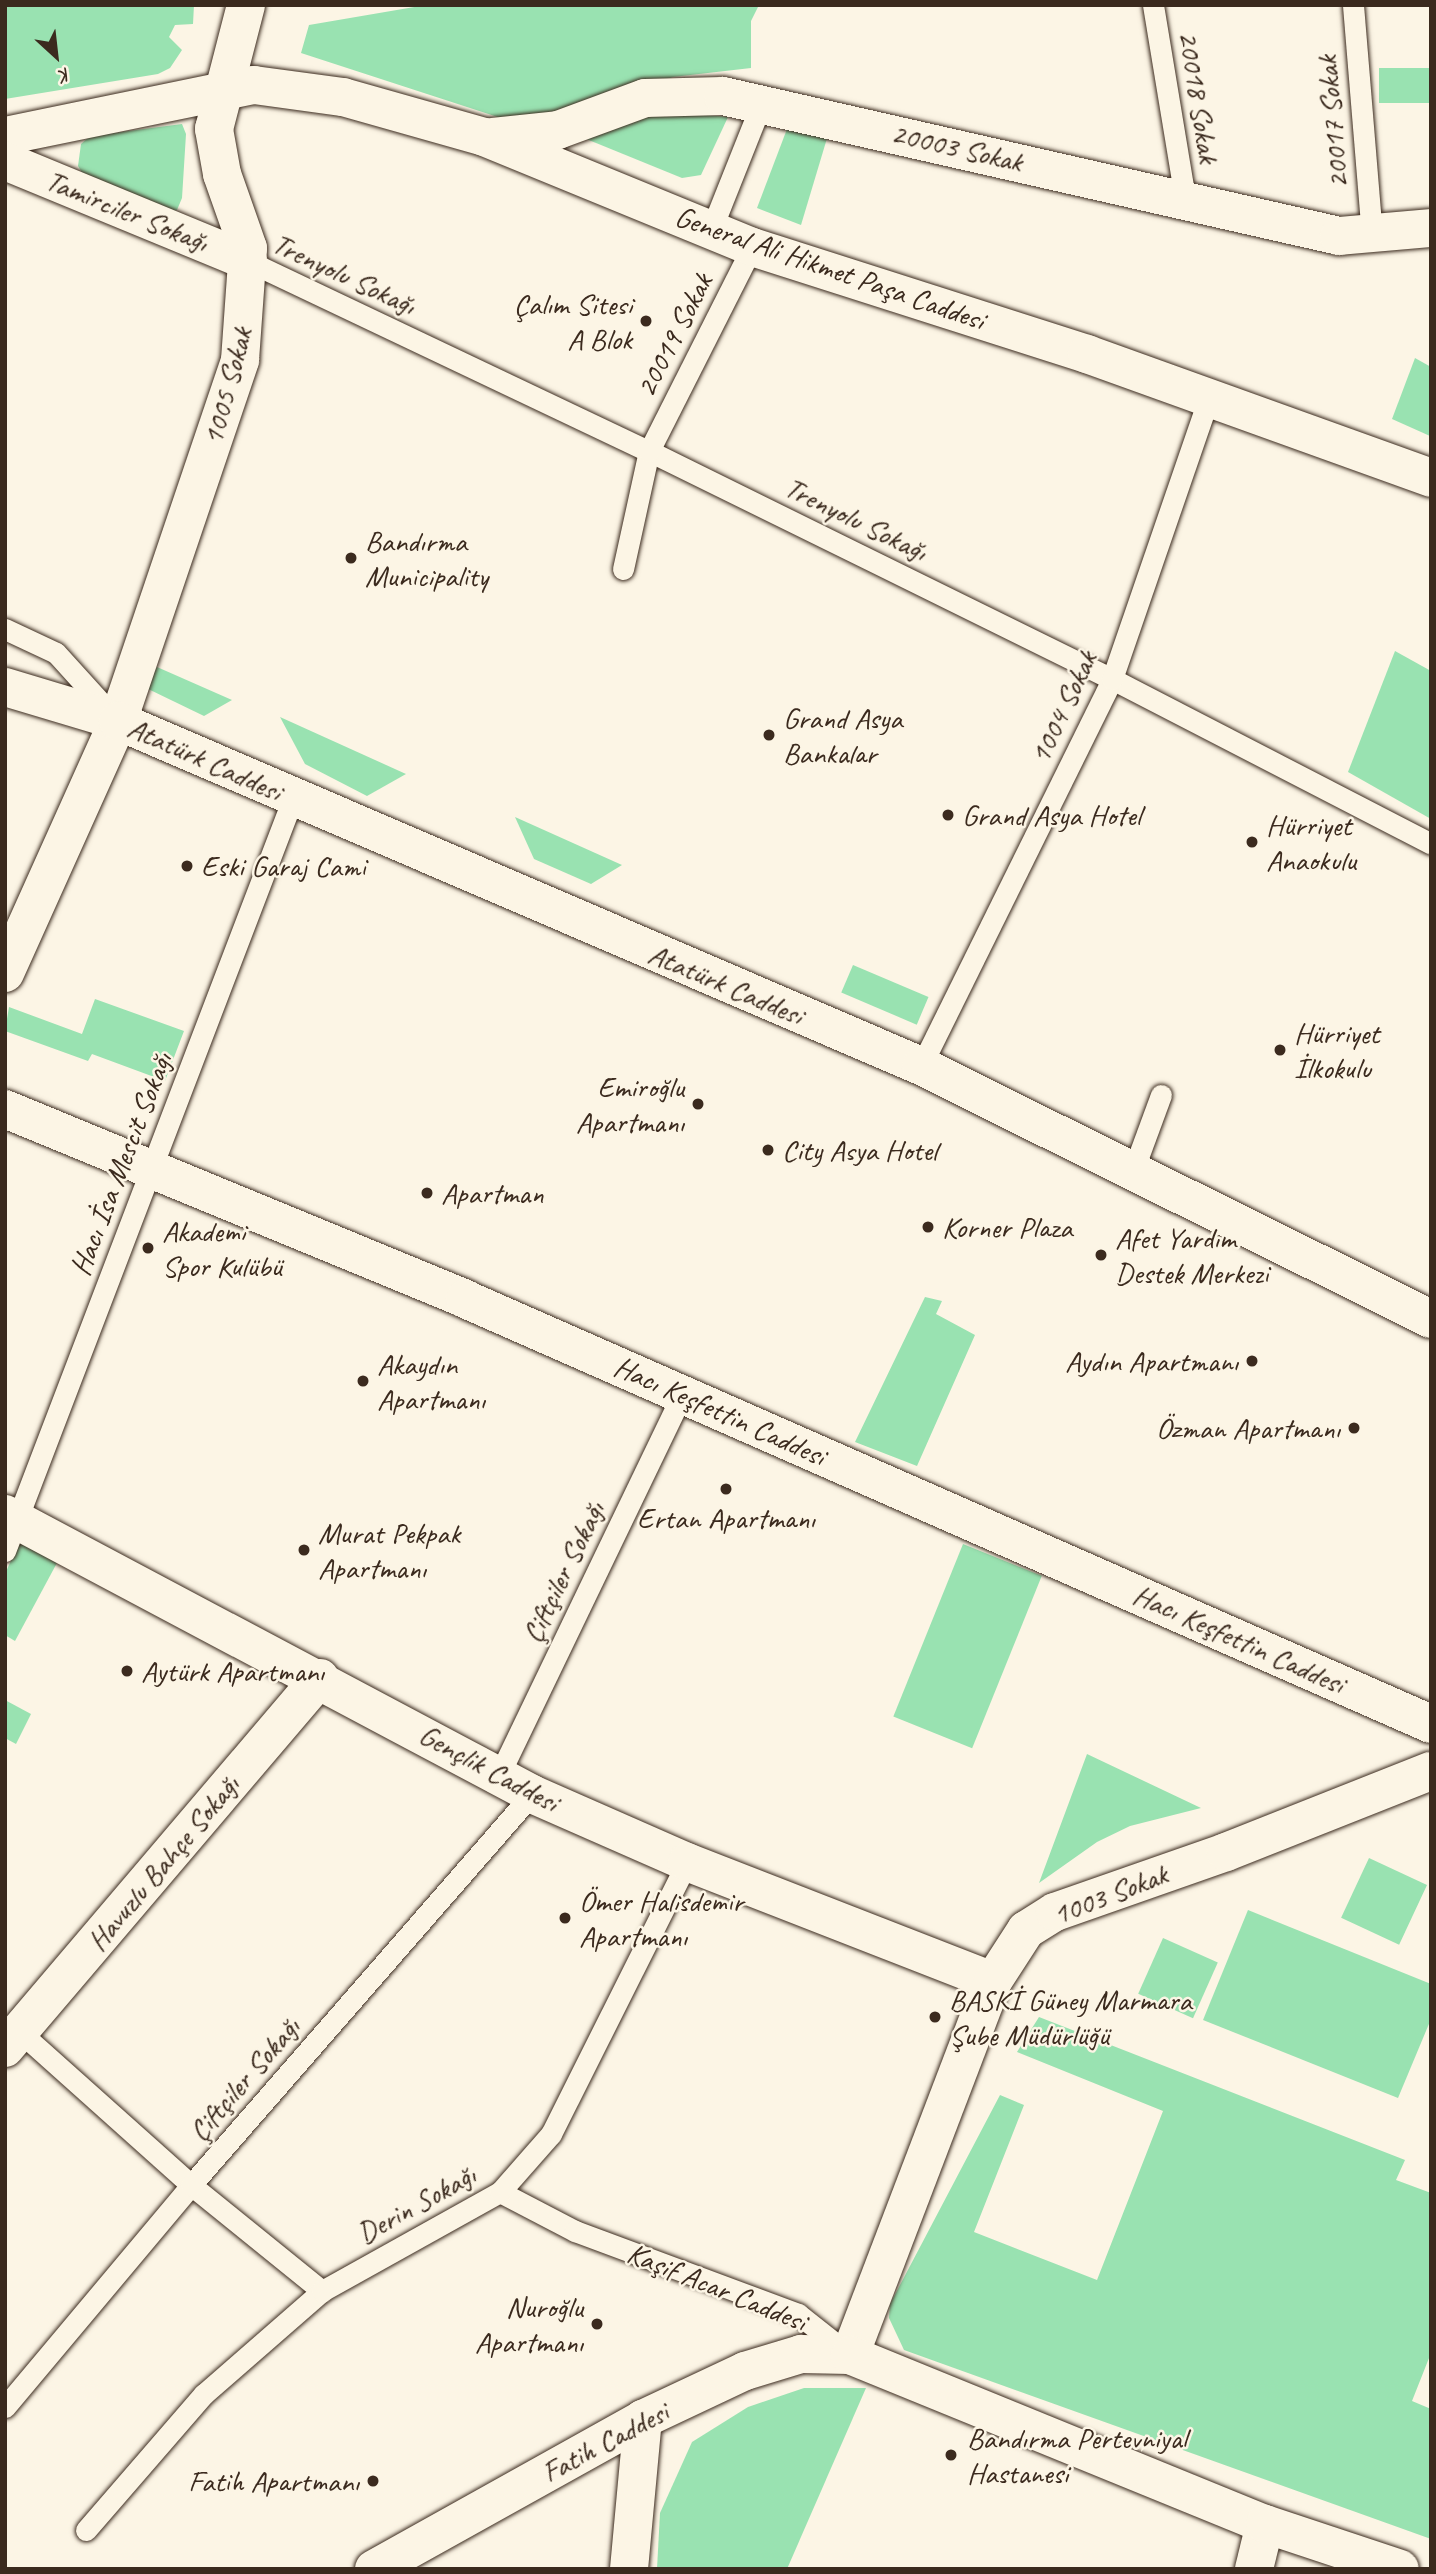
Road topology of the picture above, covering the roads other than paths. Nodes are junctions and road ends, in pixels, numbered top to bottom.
1 (1153, 5) edge
2 (1353, 5) edge
3 (253, 11) edge
4 (224, 89) junction
5 (761, 102) junction
6 (5, 136) edge
7 (484, 137) junction
8 (5, 161) edge
9 (1185, 198) junction
10 (1431, 228) edge
11 (711, 230) junction
12 (1372, 234) junction
13 (752, 247) junction
14 (248, 261) junction
15 (1209, 398) junction
16 (649, 451) junction
17 (1431, 478) edge
18 (623, 569) dead end
19 (5, 629) edge
20 (1112, 679) junction
21 (5, 687) edge
22 (118, 721) junction
23 (293, 798) junction
24 (1431, 844) edge
25 (5, 973) edge
26 (921, 1066) junction
27 (1161, 1095) dead end
28 (5, 1109) edge
29 (150, 1170) junction
30 (1133, 1171) junction
31 (1431, 1319) edge
32 (682, 1394) junction
33 (10, 1529) edge
34 (320, 1678) junction
35 (1431, 1724) edge
36 (1431, 1771) edge
37 (499, 1775) junction
38 (531, 1794) junction
39 (687, 1862) junction
40 (993, 1980) junction
41 (13, 2040) edge
42 (191, 2185) junction
43 (500, 2192) junction
44 (322, 2291) junction
45 (850, 2355) junction
46 (5, 2407) edge
47 (643, 2419) junction
48 (1265, 2524) junction
49 (86, 2530) dead end
50 (374, 2569) edge
51 (629, 2569) edge
52 (1254, 2569) edge
53 (1400, 2569) edge

1 - 9 lane, 20018 Sokak
2 - 12 lane, 20017 Sokak
3 - 4 street, 1005 Sokak
4 - 6 street, Tamirciler Sokağı
4 - 7 street, General Ali Hikmet Paşa Caddesi
4 - 14 street, 1005 Sokak
5 - 7 street, 20003 Sokak
5 - 9 street, 20003 Sokak
5 - 11 lane, 20019 Sokak
7 - 11 street, General Ali Hikmet Paşa Caddesi
8 - 14 street, Tamirciler Sokağı
9 - 12 street, 20003 Sokak
10 - 12 street, 20003 Sokak
11 - 13 street, General Ali Hikmet Paşa Caddesi
13 - 15 street, General Ali Hikmet Paşa Caddesi
13 - 16 lane, 20019 Sokak
14 - 16 lane, Trenyolu Sokağı
14 - 22 street, 1005 Sokak
15 - 17 street, General Ali Hikmet Paşa Caddesi
15 - 20 lane, 1004 Sokak
16 - 18 lane, 20019 Sokak
16 - 20 lane, Trenyolu Sokağı
19 - 22 lane
20 - 24 lane, Trenyolu Sokağı
20 - 26 lane, 1004 Sokak
21 - 22 street, Atatürk Caddesi
22 - 23 street, Atatürk Caddesi
22 - 25 street, 1005 Sokak
23 - 26 street, Atatürk Caddesi
23 - 29 lane, Hacı İsa Mescit Sokağı
26 - 30 street, Atatürk Caddesi
27 - 30 lane
28 - 29 street, Hacı Keşfettin Caddesi
29 - 32 street, Hacı Keşfettin Caddesi
29 - 33 lane, Hacı İsa Mescit Sokağı
30 - 31 street, Atatürk Caddesi
32 - 35 street, Hacı Keşfettin Caddesi
32 - 37 lane, Çiftçiler Sokağı
33 - 34 street, Gençlik Caddesi
34 - 37 street, Gençlik Caddesi
34 - 41 street, Havuzlu Bahçe Sokağı
36 - 40 street, 1003 Sokak
37 - 38 street, Gençlik Caddesi
38 - 39 street, Gençlik Caddesi
38 - 42 lane, Çiftçiler Sokağı
39 - 40 street, Gençlik Caddesi
39 - 43 lane, Derin Sokağı
40 - 45 street, 1003 Sokak
41 - 42 lane
42 - 44 lane
42 - 46 lane, Çiftçiler Sokağı
43 - 44 lane, Derin Sokağı
43 - 45 lane, Kaşif Acar Caddesi
44 - 49 lane, Derin Sokağı
45 - 47 street, Fatih Caddesi
45 - 48 street, Kaşif Acar Caddesi
47 - 50 street, Fatih Caddesi
47 - 51 street
48 - 52 street
48 - 53 street, Kaşif Acar Caddesi

